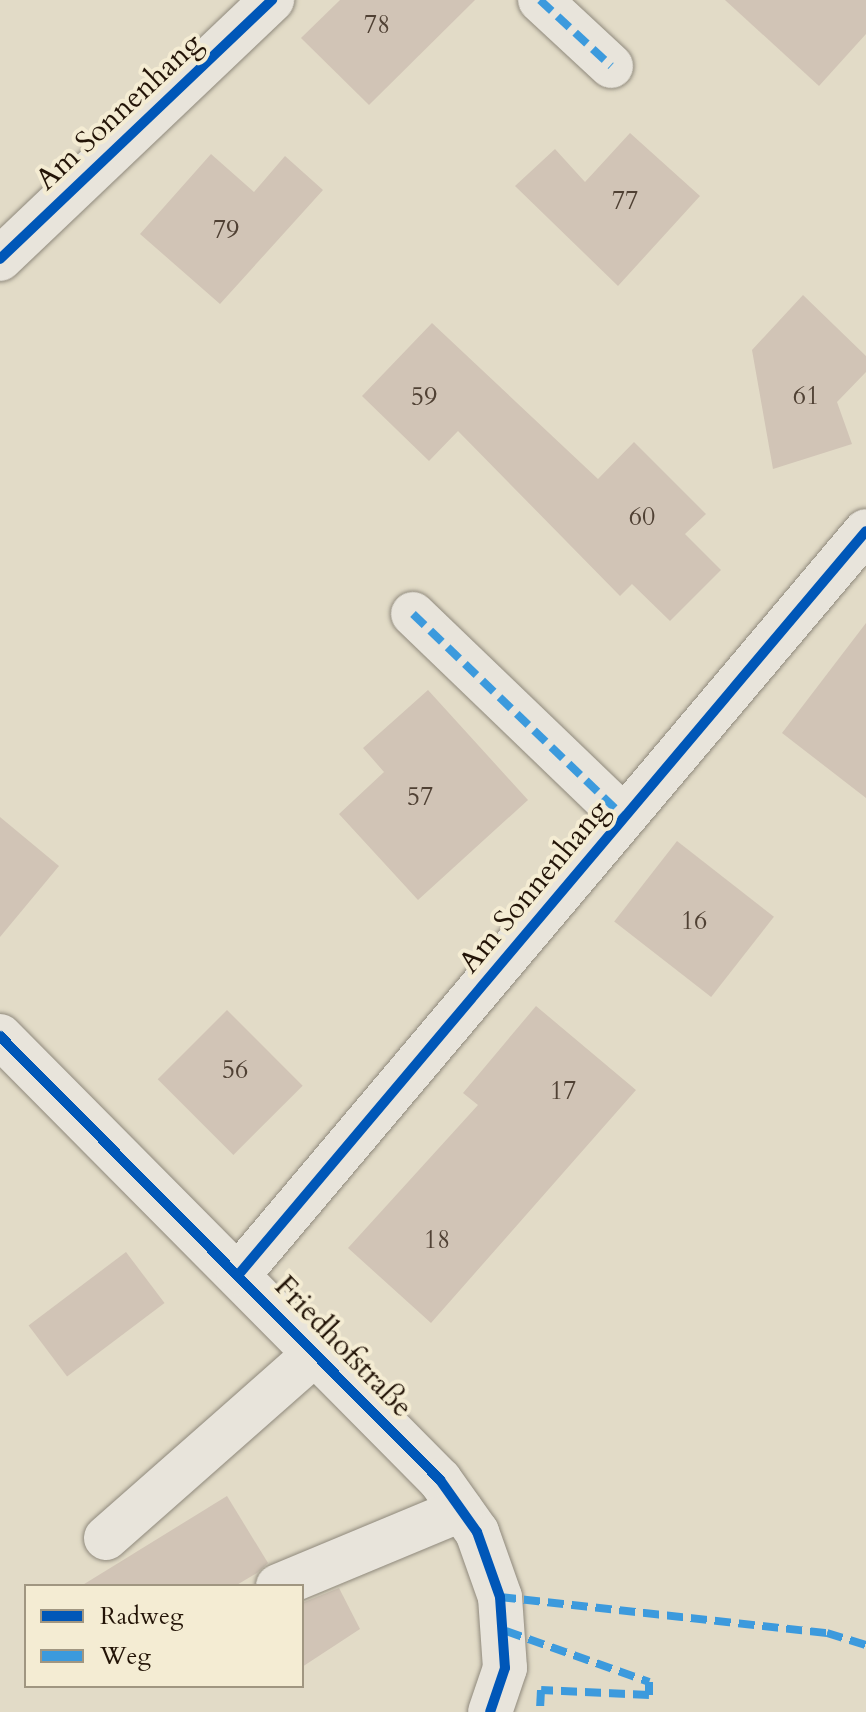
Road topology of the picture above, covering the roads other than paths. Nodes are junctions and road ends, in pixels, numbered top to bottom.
1 (272, 0) edge
2 (540, 0) edge
3 (611, 66) dead end
4 (0, 259) edge
5 (866, 531) edge
6 (413, 614) dead end
7 (624, 817) junction
8 (0, 1036) edge
9 (239, 1274) junction
10 (316, 1353) junction
11 (461, 1510) junction
12 (106, 1538) dead end
13 (283, 1584) edge
14 (490, 1712) edge

1 - 4 street, Am Sonnenhang
2 - 3 street
5 - 7 street, Am Sonnenhang
6 - 7 street, Am Sonnenhang
7 - 9 street, Am Sonnenhang
8 - 9 street, Friedhofstraße
9 - 10 street, Friedhofstraße
10 - 11 street, Friedhofstraße
10 - 12 street
11 - 13 street
11 - 14 street, Friedhofstraße

